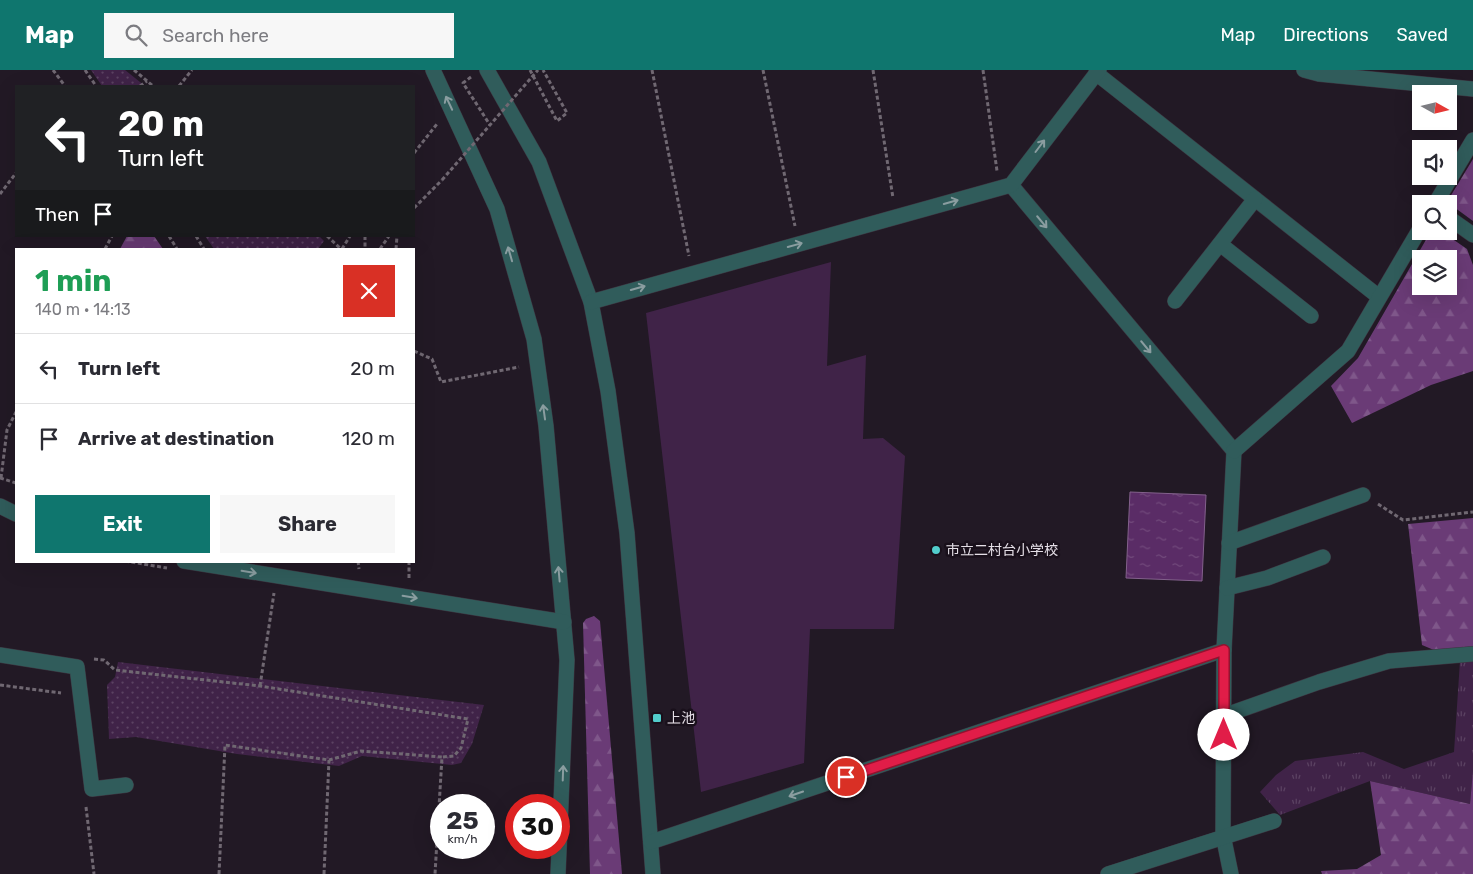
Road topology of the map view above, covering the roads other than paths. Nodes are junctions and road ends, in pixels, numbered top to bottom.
1 (433, 70) edge
2 (487, 70) edge
3 (1304, 70) edge
4 (1097, 71) edge
5 (1473, 89) edge
6 (1473, 140) edge
7 (1005, 182) junction
8 (1440, 195) edge
9 (1256, 199) junction
10 (1457, 224) edge
11 (1473, 236) edge
12 (1413, 240) edge
13 (1220, 244) junction
14 (1379, 297) junction
15 (1175, 300) dead end
16 (591, 302) junction
17 (1311, 316) dead end
18 (1234, 451) junction
19 (1363, 495) road end
20 (0, 506) edge
21 (15, 514) edge
22 (1229, 542) junction
23 (1323, 557) dead end
24 (196, 563) edge
25 (1227, 588) junction
26 (564, 622) junction
27 (1224, 650) junction
28 (1473, 654) edge
29 (0, 655) edge
30 (1224, 716) junction
31 (126, 785) dead end
32 (1274, 820) dead end
33 (1223, 835) junction
34 (651, 842) junction
35 (558, 874) edge
36 (653, 874) edge
37 (1108, 874) edge
38 (1231, 874) edge

26 -> 1 street
2 - 16 street
3 - 5 street
7 -> 4 street
4 - 9 street
6 - 8 street
16 -> 7 street
7 -> 18 street
9 - 13 street
9 - 14 street
10 - 11 street
12 - 14 street
13 - 15 street
13 - 17 street
14 - 18 street
16 - 34 street
18 - 22 street
19 - 22 street
20 - 21 street
22 - 25 street
23 - 25 street
24 -> 26 street
25 - 27 street
35 -> 26 street
27 - 30 street
27 -> 34 street
28 - 30 street
29 - 31 street
30 - 33 street
32 - 33 street
33 - 37 street
33 - 38 street
34 - 36 street

